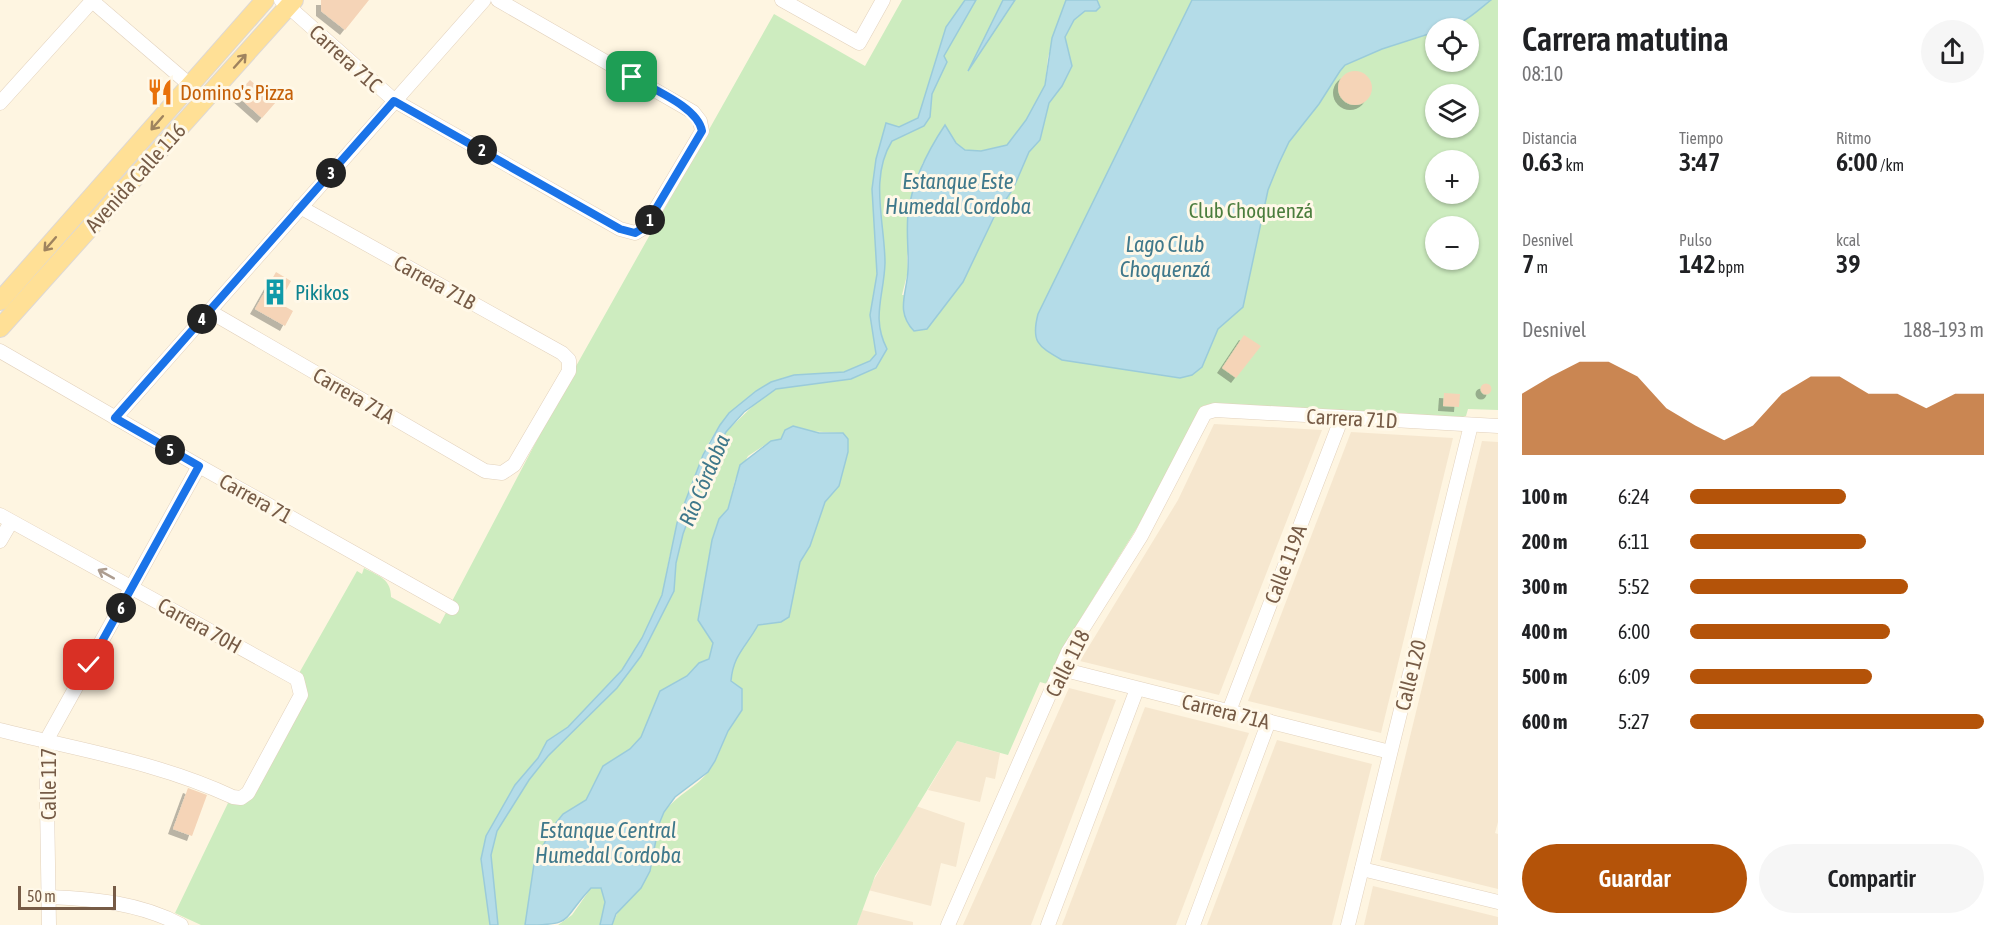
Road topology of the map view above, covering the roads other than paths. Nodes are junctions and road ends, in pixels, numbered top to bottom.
1 (91, 0) edge
2 (265, 0) edge
3 (484, 0) edge
4 (498, 0) edge
5 (782, 0) edge
6 (883, 0) edge
7 (288, 2) edge
8 (190, 85) junction
9 (394, 101) junction
10 (0, 103) edge
11 (300, 207) junction
12 (0, 301) edge
13 (209, 311) junction
14 (0, 328) edge
15 (0, 351) edge
16 (1207, 412) joint
17 (1341, 417) junction
18 (115, 418) junction
19 (1471, 425) junction
20 (1498, 426) edge
21 (199, 466) junction
22 (502, 473) joint
23 (6, 519) edge
24 (0, 541) edge
25 (133, 588) junction
26 (452, 608) dead end
27 (1061, 669) junction
28 (1137, 689) junction
29 (1229, 711) junction
30 (1269, 721) junction
31 (0, 729) edge
32 (46, 741) junction
33 (1390, 752) junction
34 (1362, 868) junction
35 (49, 897) junction
36 (1498, 902) edge
37 (49, 925) edge
38 (181, 925) edge
39 (948, 925) edge
40 (1048, 925) edge
41 (1192, 925) edge
42 (1348, 925) edge

1 - 8 street
1 - 10 street
2 - 8 main road, Avenida Calle 116
3 - 9 street
4 - 9 street, Carrera 71C
5 - 6 street
7 - 9 street, Carrera 71C
14 -> 7 main road, Avenida Calle 116
8 -> 12 main road, Avenida Calle 116
9 - 11 street
11 - 13 street
11 - 22 street, Carrera 71B
13 - 18 street
13 - 22 street, Carrera 71A
15 - 18 street, Carrera 71
16 - 17 street, Carrera 71D
16 - 27 street, Calle 118
17 - 19 street, Carrera 71D
17 - 29 street, Calle 119A
18 - 21 street, Carrera 71
19 - 20 street, Carrera 71D
19 - 33 street, Calle 120
21 - 25 street, Calle 117
21 - 26 street, Carrera 71
23 - 24 street
25 -> 23 street, Carrera 70H
25 - 32 street, Calle 117
25 - 32 street, Carrera 70H
27 - 28 street, Carrera 71A
27 - 39 street, Calle 118
28 - 29 street, Carrera 71A
28 - 40 street
29 - 30 street, Carrera 71A
30 - 33 street, Carrera 71A
30 - 41 street
31 - 32 street
32 - 35 street, Calle 117
33 - 34 street, Calle 120
34 - 36 street
34 - 42 street, Calle 120
35 - 37 street, Calle 117
35 - 38 street

